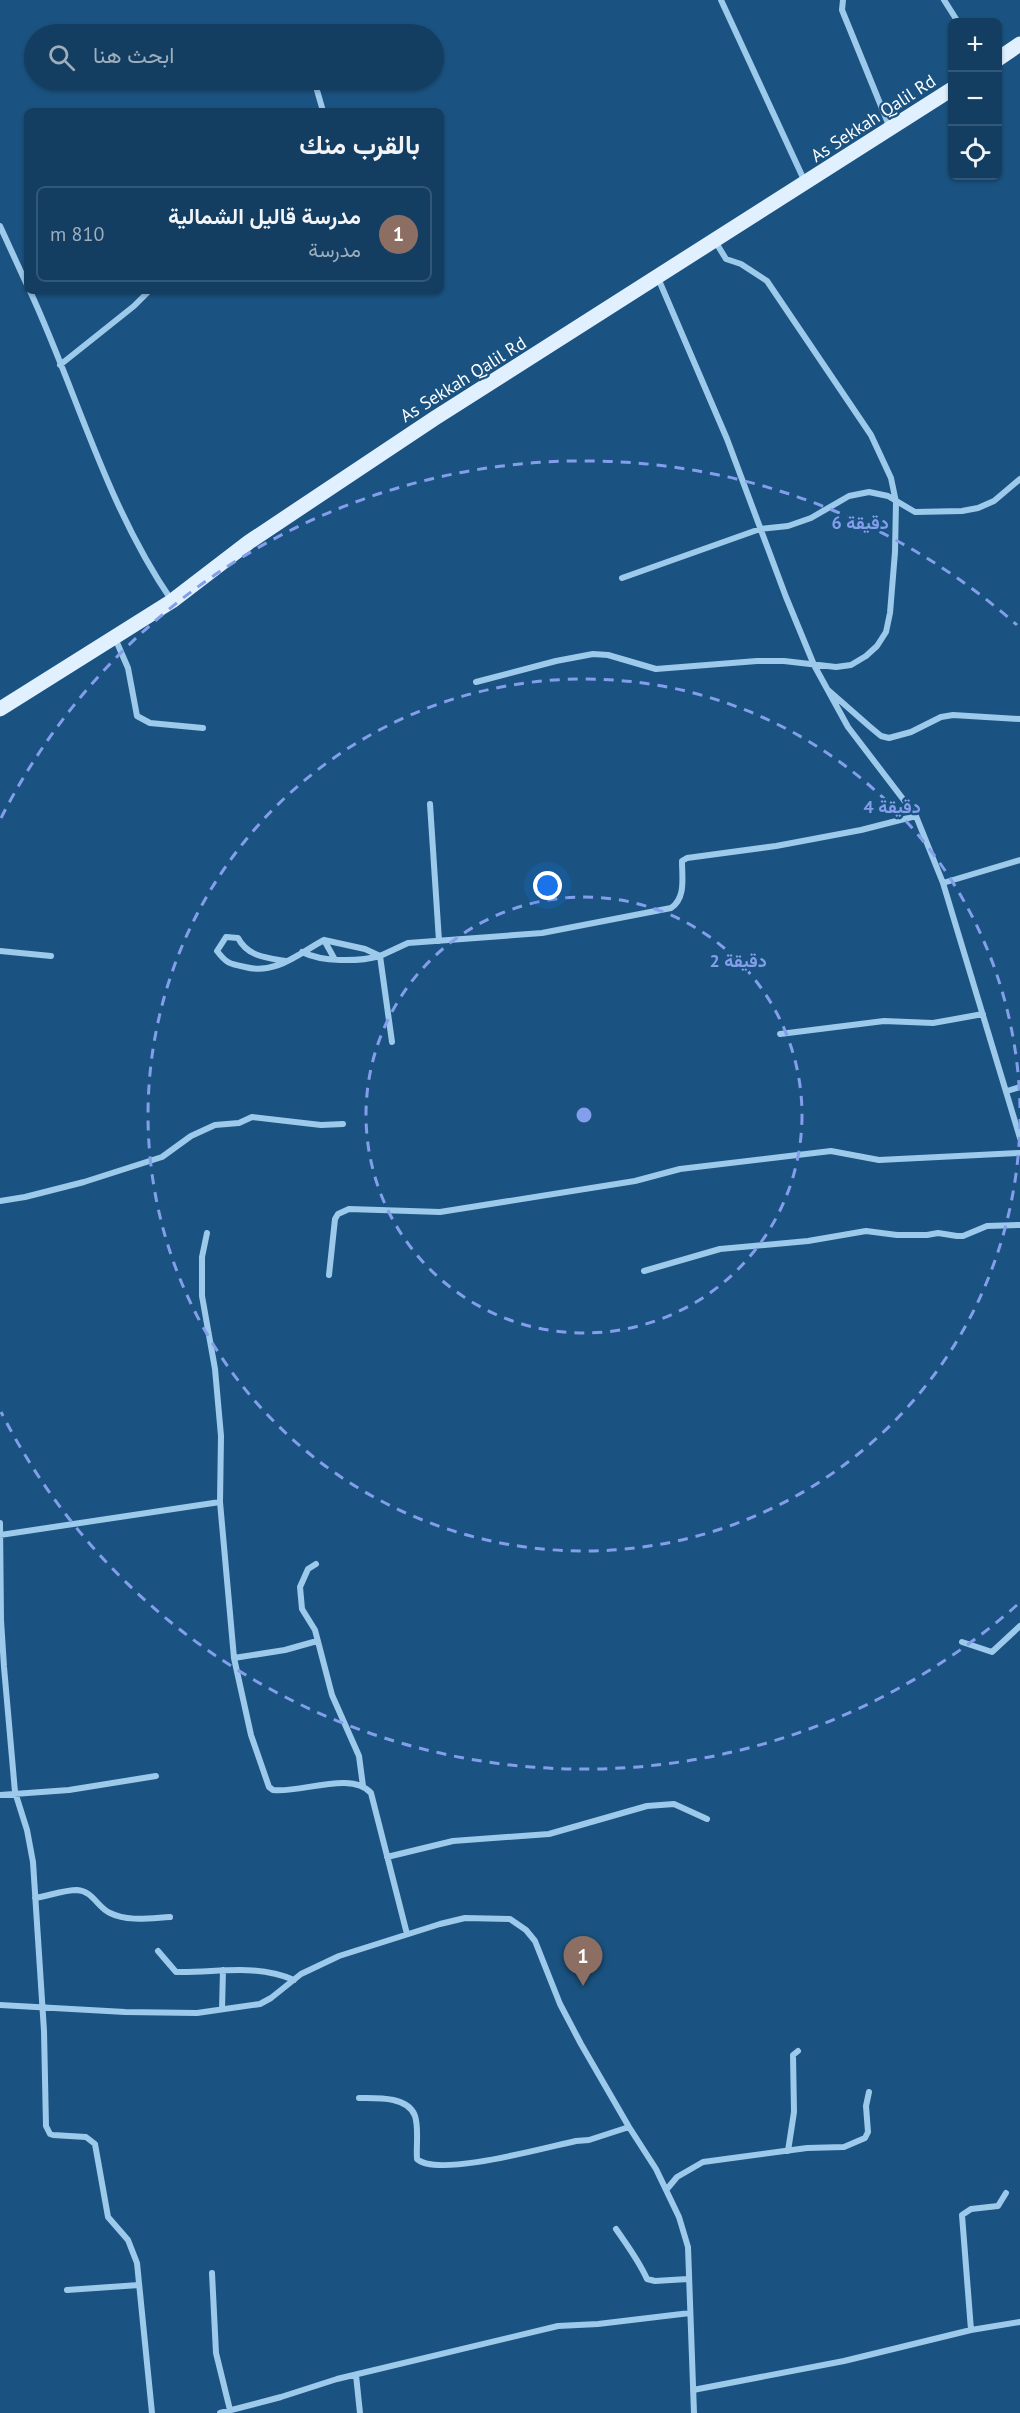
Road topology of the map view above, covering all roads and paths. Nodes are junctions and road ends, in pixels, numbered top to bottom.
1 (721, 0) edge
2 (843, 0) edge
3 (944, 0) edge
4 (955, 18) edge
5 (1020, 44) edge
6 (1002, 56) edge
7 (317, 90) edge
8 (948, 92) edge
9 (322, 108) edge
10 (891, 130) junction
11 (806, 184) junction
12 (0, 226) edge
13 (715, 240) junction
14 (658, 277) junction
15 (24, 278) edge
16 (31, 294) edge
17 (146, 294) edge
18 (60, 365) junction
19 (1020, 479) edge
20 (896, 502) junction
21 (760, 529) junction
22 (622, 578) dead end
23 (172, 601) junction
24 (115, 638) junction
25 (814, 665) junction
26 (476, 682) dead end
27 (824, 685) junction
28 (0, 709) edge
29 (1020, 719) edge
30 (204, 728) dead end
31 (429, 804) dead end
32 (916, 816) junction
33 (1020, 860) edge
34 (943, 883) junction
35 (324, 940) junction
36 (439, 941) junction
37 (0, 951) edge
38 (302, 952) junction
39 (51, 956) dead end
40 (380, 956) junction
41 (334, 958) junction
42 (286, 962) junction
43 (983, 1014) junction
44 (780, 1034) dead end
45 (392, 1042) dead end
46 (1020, 1087) edge
47 (1006, 1091) junction
48 (343, 1124) dead end
49 (1020, 1138) edge
50 (1020, 1153) edge
51 (0, 1201) edge
52 (1020, 1225) edge
53 (207, 1233) dead end
54 (644, 1271) dead end
55 (329, 1275) dead end
56 (220, 1503) junction
57 (0, 1523) edge
58 (1, 1535) edge
59 (316, 1564) dead end
60 (1020, 1626) edge
61 (317, 1641) junction
62 (962, 1642) dead end
63 (234, 1658) junction
64 (156, 1776) dead end
65 (363, 1786) junction
66 (15, 1792) junction
67 (0, 1795) edge
68 (706, 1819) dead end
69 (387, 1857) junction
70 (35, 1898) junction
71 (170, 1917) dead end
72 (407, 1934) junction
73 (158, 1952) dead end
74 (223, 1970) junction
75 (294, 1980) junction
76 (0, 2005) edge
77 (42, 2007) junction
78 (222, 2009) junction
79 (798, 2051) dead end
80 (869, 2092) dead end
81 (359, 2098) dead end
82 (629, 2127) junction
83 (788, 2151) junction
84 (667, 2189) junction
85 (1006, 2193) dead end
86 (616, 2229) dead end
87 (212, 2273) dead end
88 (688, 2279) junction
89 (139, 2284) junction
90 (67, 2290) dead end
91 (690, 2313) junction
92 (1020, 2322) edge
93 (971, 2330) junction
94 (356, 2375) junction
95 (693, 2390) junction
96 (230, 2410) junction
97 (152, 2413) edge
98 (220, 2413) edge
99 (360, 2413) edge
100 (694, 2413) edge

1 - 11 street
2 - 10 street
3 - 4 street
5 - 6 main road
7 - 9 street
8 - 10 main road, As Sekkah Qalil Rd
10 - 11 main road, As Sekkah Qalil Rd
11 - 13 main road, As Sekkah Qalil Rd
12 - 15 street
13 - 14 main road, As Sekkah Qalil Rd
13 - 20 street
14 - 21 street
14 - 23 main road, As Sekkah Qalil Rd
16 - 18 street
17 - 18 street
18 - 23 street
19 - 20 street
20 - 21 street
20 - 25 street
21 - 22 street
21 - 25 street
23 - 24 main road, As Sekkah Qalil Rd
24 - 28 main road, As Sekkah Qalil Rd
24 - 30 street
25 - 26 street
25 - 27 street
27 - 29 street
27 - 32 street
31 - 36 street
32 - 34 street
32 - 36 street
33 - 34 street
34 - 43 street
35 - 38 street
35 - 40 street
35 - 41 street
36 - 40 street
37 - 39 street
38 - 41 street
38 - 42 street
40 - 41 street
40 - 45 street
42 - 42 street
43 - 44 street
43 - 47 street
46 - 47 street
47 - 49 street
48 - 51 street
50 - 55 street
52 - 54 street
53 - 56 street
56 - 58 street
56 - 63 street
57 - 58 street
58 - 66 street
59 - 61 street
60 - 62 street
61 - 63 street
61 - 65 street
63 - 65 street
64 - 66 street
65 - 69 street
66 - 67 street
66 - 70 street
68 - 69 street
69 - 72 street
70 - 71 street
70 - 77 street
72 - 75 street
72 - 82 street
73 - 74 street
74 - 75 street
74 - 78 street
75 - 78 street
76 - 77 street
77 - 78 street
77 - 89 street
79 - 83 street
80 - 83 street
81 - 82 street
82 - 84 street
83 - 84 street
84 - 88 street
85 - 93 street
86 - 88 street
87 - 96 street
88 - 91 street
89 - 90 street
89 - 97 street
91 - 94 street
91 - 95 street
92 - 93 street
93 - 95 street
94 - 96 street
94 - 99 street
95 - 100 street
96 - 98 street

